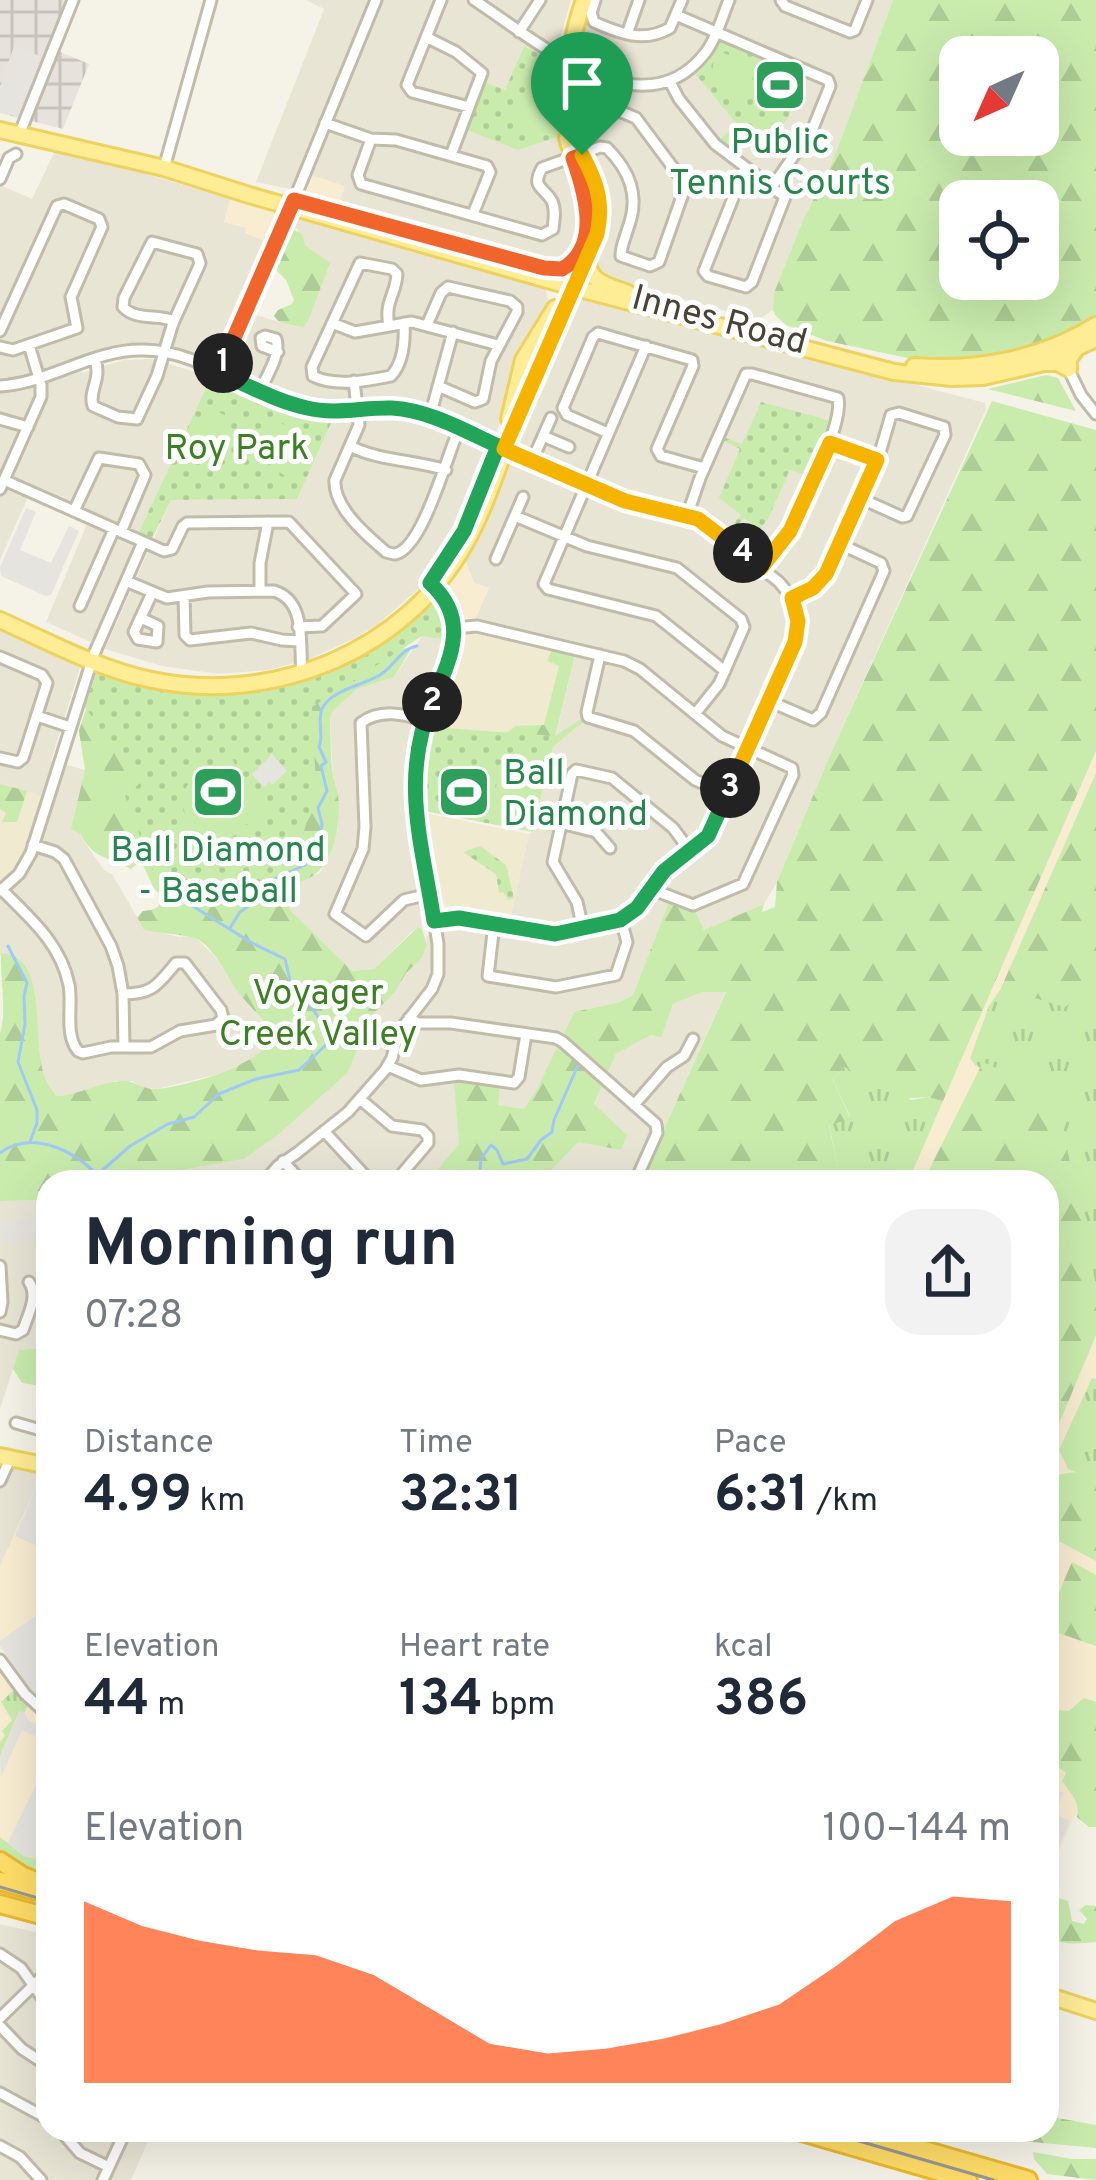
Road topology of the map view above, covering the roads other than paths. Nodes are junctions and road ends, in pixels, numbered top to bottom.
1 (73, 0) edge
2 (212, 0) edge
3 (376, 0) edge
4 (440, 0) edge
5 (474, 0) edge
6 (540, 0) edge
7 (580, 0) edge
8 (595, 0) edge
9 (639, 0) edge
10 (682, 0) edge
11 (729, 0) edge
12 (781, 0) edge
13 (867, 0) edge
14 (676, 15) junction
15 (519, 32) junction
16 (716, 32) junction
17 (627, 34) junction
18 (425, 37) junction
19 (566, 60) junction
20 (601, 76) junction
21 (670, 82) junction
22 (469, 107) junction
23 (325, 123) junction
24 (0, 126) edge
25 (21, 132) junction
26 (371, 139) junction
27 (16, 154) dead end
28 (451, 155) junction
29 (577, 156) junction
30 (164, 168) junction
31 (745, 168) junction
32 (0, 179) edge
33 (772, 187) junction
34 (292, 203) junction
35 (473, 214) junction
36 (347, 219) junction
37 (585, 251) junction
38 (544, 268) junction
39 (513, 269) junction
40 (571, 282) junction
41 (628, 293) junction
42 (599, 294) junction
43 (559, 309) junction
44 (174, 321) junction
45 (332, 323) junction
46 (404, 323) junction
47 (427, 325) junction
48 (1096, 325) edge
49 (389, 326) junction
50 (0, 331) edge
51 (453, 332) junction
52 (1096, 339) edge
53 (29, 345) junction
54 (498, 345) junction
55 (646, 346) junction
56 (0, 347) edge
57 (165, 352) junction
58 (278, 352) dead end
59 (1063, 357) junction
60 (95, 359) junction
61 (219, 373) junction
62 (39, 378) junction
63 (354, 381) junction
64 (0, 386) edge
65 (438, 386) junction
66 (260, 391) junction
67 (357, 411) junction
68 (1096, 414) edge
69 (430, 416) junction
70 (550, 418) dead end
71 (0, 419) edge
72 (28, 428) junction
73 (459, 429) junction
74 (608, 433) junction
75 (543, 436) junction
76 (830, 443) junction
77 (350, 446) junction
78 (501, 447) junction
79 (569, 447) dead end
80 (877, 460) junction
81 (532, 461) junction
82 (704, 469) junction
83 (446, 470) junction
84 (586, 484) junction
85 (2, 485) edge
86 (523, 496) dead end
87 (860, 498) junction
88 (74, 511) junction
89 (515, 516) junction
90 (688, 516) junction
91 (268, 522) junction
92 (118, 531) junction
93 (563, 536) junction
94 (143, 542) junction
95 (840, 544) junction
96 (496, 559) dead end
97 (761, 568) junction
98 (126, 581) junction
99 (433, 585) junction
100 (260, 591) junction
101 (152, 593) junction
102 (184, 596) junction
103 (792, 598) junction
104 (80, 606) dead end
105 (0, 616) edge
106 (141, 618) dead end
107 (298, 627) junction
108 (454, 628) junction
109 (299, 641) junction
110 (600, 655) junction
111 (0, 657) edge
112 (93, 657) junction
113 (301, 670) junction
114 (724, 671) junction
115 (769, 701) junction
116 (695, 714) junction
117 (37, 716) junction
118 (425, 722) junction
119 (70, 727) junction
120 (748, 748) junction
121 (0, 758) edge
122 (727, 794) junction
123 (561, 824) junction
124 (33, 845) junction
125 (610, 848) dead end
126 (690, 851) junction
127 (651, 889) junction
128 (1, 891) edge
129 (429, 893) junction
130 (620, 920) junction
131 (434, 921) junction
132 (494, 925) junction
133 (583, 928) junction
134 (123, 994) junction
135 (410, 1018) junction
136 (526, 1034) junction
137 (693, 1040) dead end
138 (124, 1047) junction
139 (388, 1066) junction
140 (360, 1099) junction
141 (634, 1105) junction
142 (324, 1131) junction
143 (284, 1161) junction
144 (276, 1170) edge
145 (292, 1170) edge
146 (360, 1170) edge
147 (405, 1170) edge
148 (640, 1170) edge
149 (0, 1266) edge
150 (28, 1282) dead end
151 (0, 1312) edge
152 (0, 1330) edge
153 (16, 1423) dead end
154 (36, 1429) edge
155 (5, 1458) edge
156 (36, 1464) edge
157 (0, 1481) edge
158 (0, 1660) edge
159 (36, 1704) edge
160 (0, 1861) edge
161 (0, 1881) edge
162 (36, 1883) edge
163 (36, 1888) edge
164 (0, 1907) edge
165 (36, 1916) edge
166 (0, 1954) edge
167 (36, 1983) edge
168 (33, 1986) junction
169 (36, 1990) edge
170 (1059, 1996) edge
171 (1096, 2007) edge
172 (0, 2022) edge
173 (36, 2058) edge
174 (0, 2093) edge
175 (36, 2112) edge
176 (70, 2142) edge
177 (120, 2142) edge
178 (837, 2142) edge
179 (897, 2142) edge
180 (0, 2146) edge
181 (109, 2167) junction
182 (41, 2180) edge
183 (104, 2180) edge
184 (968, 2180) edge
185 (1028, 2180) edge

1 - 25 street
2 - 30 street
3 - 23 street
4 - 18 street
5 - 15 street
6 - 15 street
7 - 19 main road
8 - 17 street
9 - 17 street
10 - 14 street
11 - 16 street
12 - 13 street
14 - 16 street
14 - 17 street
15 - 19 street
16 - 21 street
16 - 33 street
18 - 22 street
18 - 22 street
19 - 20 street
19 - 29 main road
20 - 21 street
20 - 29 street
21 - 31 street
22 - 28 street
23 - 26 street
23 - 34 street
24 - 25 main road, Innes Road
25 - 30 main road, Innes Road
26 - 28 street
26 - 35 street
27 - 32 street
28 - 35 street
29 - 35 street
29 - 37 main road
30 - 34 main road, Innes Road
31 - 33 street
31 - 33 street
34 - 36 main road, Innes Road
34 - 61 street
36 - 38 main road, Innes Road
36 - 39 main road, Innes Road
37 - 38 main road
37 - 40 main road
37 - 41 main road
38 - 40 main road, Innes Road
39 - 40 main road, Innes Road
39 - 43 main road
40 - 41 main road, Innes Road
40 - 42 main road, Innes Road
40 - 43 main road
41 - 59 main road, Innes Road
42 - 43 main road
42 - 59 main road, Innes Road
43 - 78 main road
44 - 44 street
44 - 57 street
45 - 49 street
45 - 49 street
45 - 63 street
46 - 47 street
46 - 49 street
46 - 63 street
47 - 51 street
47 - 54 street
48 - 59 main road
50 - 53 street
51 - 54 street
51 - 65 street
52 - 59 main road
53 - 56 street
53 - 62 street
54 - 65 street
55 - 74 street
55 - 74 street
55 - 82 street
57 - 60 street
57 - 60 street
57 - 61 street
58 - 66 street
59 - 68 street
60 - 62 street
61 - 66 street
62 - 64 street
62 - 72 street
63 - 67 street
65 - 69 street
66 - 67 street
67 - 69 street
67 - 77 street
69 - 73 street
70 - 75 street
71 - 72 street
72 - 85 street
73 - 78 street
73 - 83 street
74 - 84 street
75 - 79 street
75 - 81 street
76 - 80 street
76 - 82 street
76 - 97 street
77 - 83 street
77 - 83 street
78 - 81 street
78 - 99 main road
80 - 87 street
80 - 87 street
81 - 84 street
82 - 90 street
84 - 90 street
84 - 93 street
85 - 88 street
86 - 89 street
87 - 95 street
88 - 92 street
88 - 92 street
89 - 93 street
89 - 96 street
90 - 97 street
91 - 94 street
91 - 100 street
91 - 107 street
92 - 94 street
92 - 104 street
93 - 114 street
93 - 114 street
94 - 98 street
95 - 103 street
95 - 115 street
97 - 103 street
98 - 101 street
98 - 112 street
99 - 108 street
99 - 113 main road
100 - 102 street
100 - 107 street
101 - 102 street
101 - 106 street
102 - 109 street
103 - 115 street
105 - 112 main road
107 - 109 street
108 - 110 street
108 - 118 street
109 - 113 street
110 - 116 street
110 - 122 street
111 - 117 street
112 - 113 main road
112 - 119 street
114 - 116 street
115 - 120 street
116 - 120 street
117 - 119 street
117 - 121 street
118 - 129 street
118 - 129 street
119 - 124 street
120 - 122 street
120 - 127 street
122 - 126 street
123 - 125 street
123 - 126 street
123 - 133 street
124 - 128 street
124 - 134 street
126 - 127 street
127 - 130 street
128 - 138 street
129 - 131 street
130 - 132 street
130 - 133 street
131 - 132 street
131 - 135 street
132 - 133 street
134 - 138 street
134 - 138 street
135 - 136 street
135 - 139 street
136 - 139 street
136 - 141 street
137 - 141 street
139 - 140 street
140 - 142 street
140 - 147 street
141 - 148 street
142 - 143 street
142 - 146 street
143 - 144 street
143 - 145 street
149 - 151 street
150 - 152 street
153 - 154 street
155 - 156 main road
155 - 157 street
158 - 159 street
160 - 162 highway
161 - 163 highway
164 - 165 highway
166 - 168 street
167 - 168 street
168 - 169 street
168 - 172 street
170 - 171 main road
172 - 173 street
174 - 175 street
176 - 181 street
177 - 181 street
178 - 184 highway
179 - 185 highway
180 - 182 street
181 - 183 street

